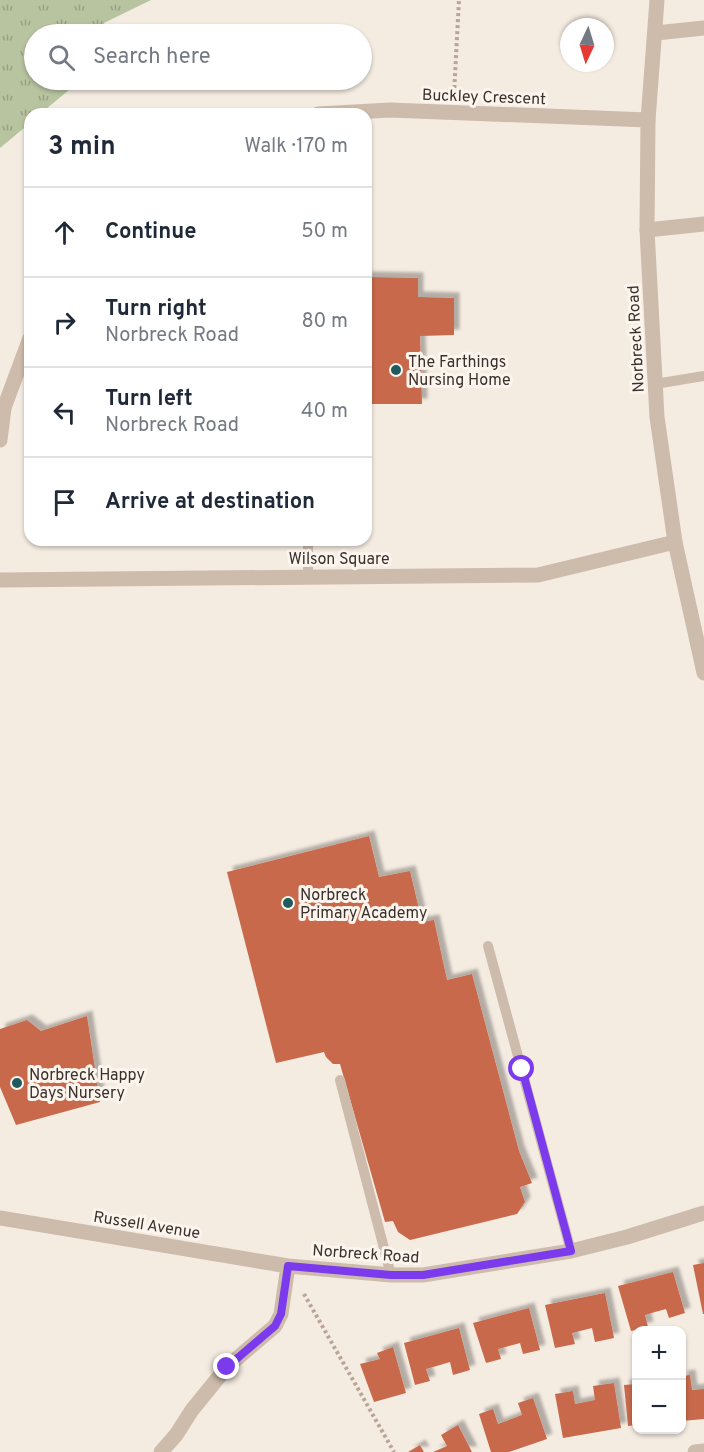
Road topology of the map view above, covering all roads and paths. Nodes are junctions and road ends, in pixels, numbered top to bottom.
1 (459, 0) edge
2 (657, 0) edge
3 (704, 28) edge
4 (656, 33) junction
5 (372, 111) edge
6 (453, 112) junction
7 (648, 120) junction
8 (704, 224) edge
9 (647, 230) junction
10 (24, 354) edge
11 (704, 376) edge
12 (656, 384) junction
13 (0, 440) edge
14 (675, 542) junction
15 (308, 546) edge
16 (308, 576) junction
17 (0, 580) edge
18 (704, 673) edge
19 (488, 946) dead end
20 (340, 1080) dead end
21 (704, 1213) edge
22 (0, 1218) edge
23 (571, 1251) junction
24 (288, 1266) junction
25 (391, 1275) junction
26 (704, 1451) edge
27 (161, 1452) edge
28 (394, 1452) edge
29 (695, 1452) edge

1 - 6 path
2 - 4 street, Norbreck Road
3 - 4 street
4 - 7 street, Norbreck Road
5 - 6 street, Buckley Crescent
6 - 7 street, Buckley Crescent
7 - 9 street, Norbreck Road
8 - 9 street
9 - 12 street, Norbreck Road
10 - 13 street
11 - 12 lane
12 - 14 street, Norbreck Road
14 - 16 street, Wilson Square
14 - 18 street, Norbreck Road
15 - 16 lane
16 - 17 street, Wilson Square
19 - 23 lane
20 - 25 lane
21 - 23 street, Norbreck Road
22 - 24 street, Russell Avenue
23 - 25 street, Norbreck Road
24 - 25 street, Norbreck Road
24 - 27 street
24 - 28 path
26 - 29 street

